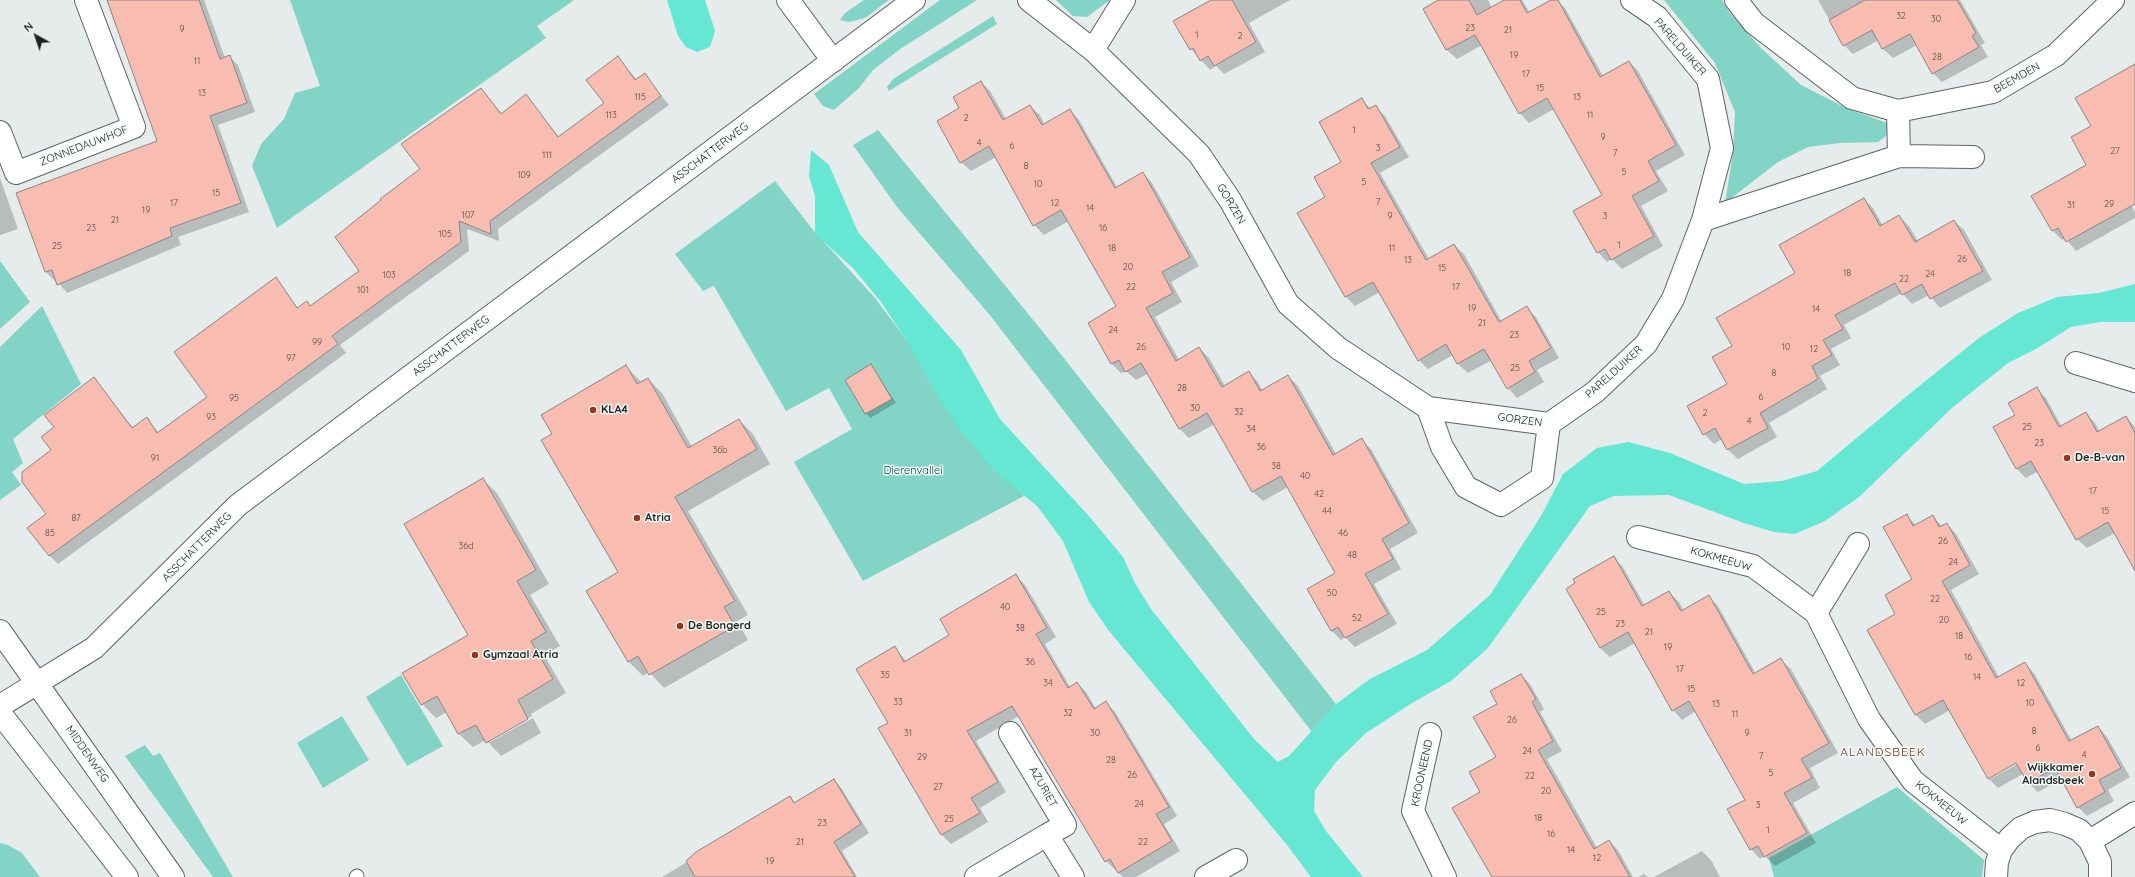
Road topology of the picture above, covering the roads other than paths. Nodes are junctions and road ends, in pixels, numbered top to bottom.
1 (86, 0) edge
2 (788, 0) edge
3 (914, 0) edge
4 (1029, 0) edge
5 (1124, 0) edge
6 (1632, 0) edge
7 (1736, 0) edge
8 (2113, 0) edge
9 (1093, 50) junction
10 (833, 61) junction
11 (1898, 111) junction
12 (0, 132) edge
13 (1899, 156) junction
14 (1973, 157) dead end
15 (1703, 220) junction
16 (2076, 363) dead end
17 (2135, 381) edge
18 (1428, 408) junction
19 (1549, 424) junction
20 (1638, 536) dead end
21 (1858, 544) dead end
22 (1816, 613) junction
23 (0, 631) edge
24 (36, 684) junction
25 (0, 706) edge
26 (0, 713) edge
27 (1010, 733) dead end
28 (1430, 734) dead end
29 (2135, 813) edge
30 (1047, 835) junction
31 (2090, 840) junction
32 (2001, 850) junction
33 (1236, 860) dead end
34 (127, 877) edge
35 (173, 877) edge
36 (976, 877) edge
37 (1073, 877) edge
38 (1206, 877) edge
39 (1445, 877) edge
40 (1996, 877) edge
41 (2100, 877) edge

1 - 12 street, ZONNEDAUWHOF
2 - 10 street
3 - 10 street, ASSCHATTERWEG
4 - 9 street, GORZEN
5 - 9 street
6 - 15 street, PARELDUIKER
7 - 11 street
8 - 11 street, BEEMDEN
9 - 18 street, GORZEN
10 - 24 street, ASSCHATTERWEG
11 - 13 street
13 - 14 street
13 - 15 street
15 - 19 street, PARELDUIKER
16 - 17 street
18 - 19 street, GORZEN
18 - 19 street, GORZEN
20 - 22 street, KOKMEEUW
21 - 22 street
22 - 32 street, KOKMEEUW
23 - 24 street, MIDDENWEG
24 - 25 street, ASSCHATTERWEG
24 - 35 street, MIDDENWEG
26 - 34 street
27 - 30 street, AZURIET
28 - 39 street, KROONEEND
29 - 31 street
30 - 36 street, AZURIET
30 - 37 street
31 - 32 street
31 - 41 street
32 - 40 street
33 - 38 street

